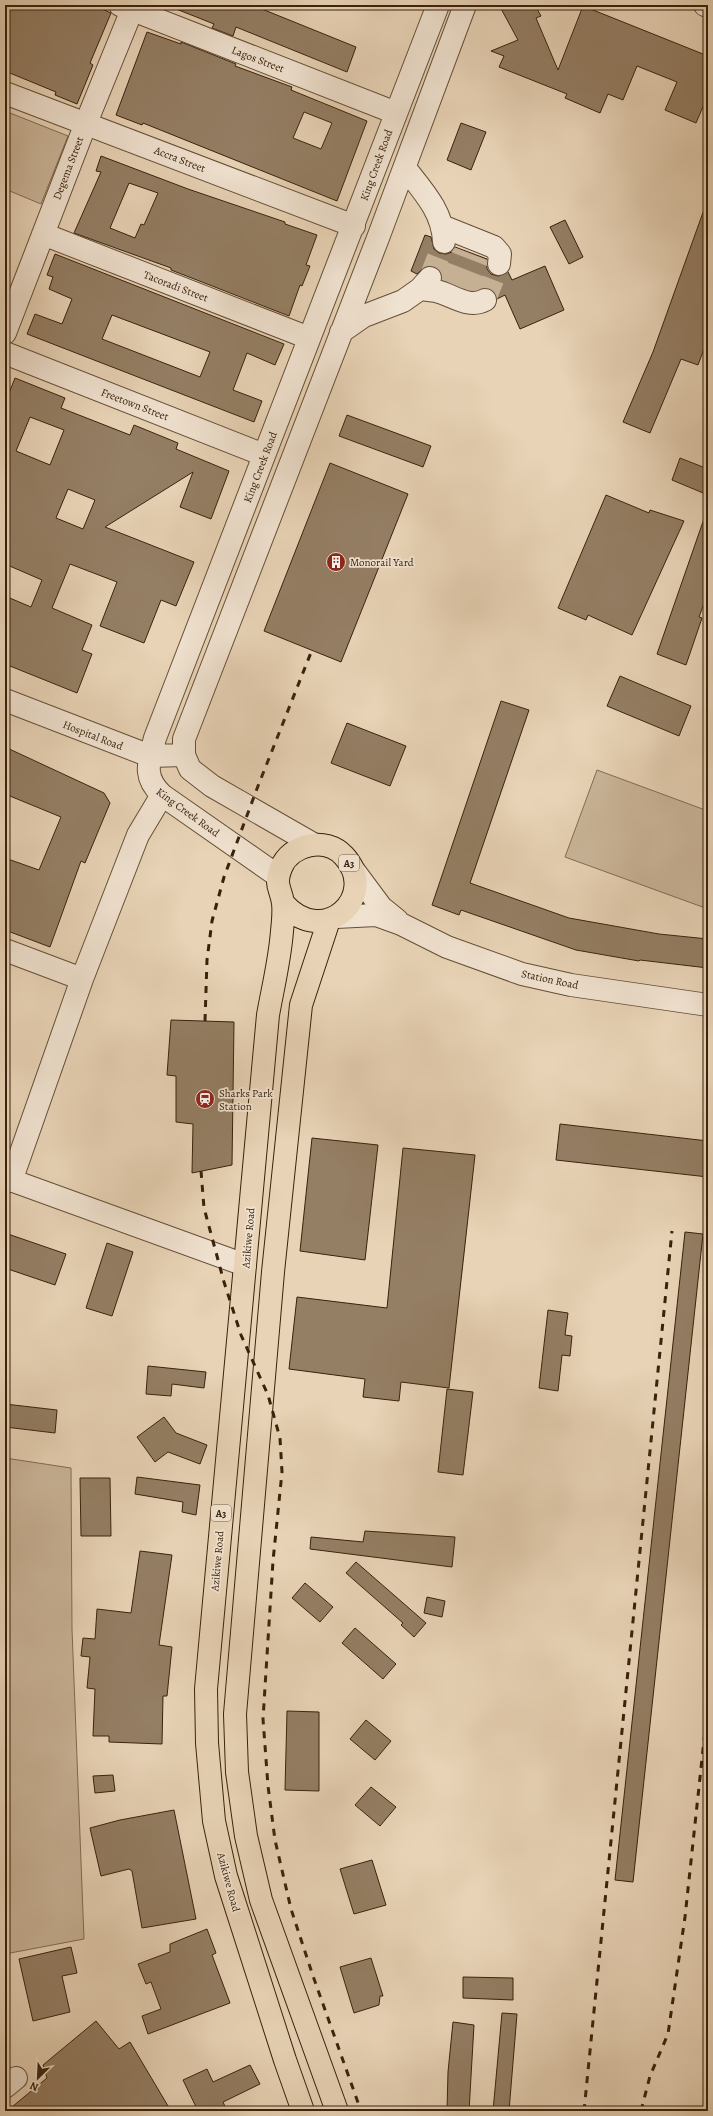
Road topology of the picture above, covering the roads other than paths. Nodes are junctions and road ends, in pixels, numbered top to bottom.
1 (438, 5) edge
2 (465, 5) edge
3 (705, 5) edge
4 (129, 6) edge
5 (708, 6) edge
6 (5, 93) edge
7 (396, 113) junction
8 (86, 123) junction
9 (405, 168) junction
10 (354, 226) junction
11 (43, 234) junction
12 (479, 250) dead end
13 (463, 295) dead end
14 (341, 332) junction
15 (5, 333) edge
16 (309, 338) junction
17 (5, 354) edge
18 (264, 455) junction
19 (5, 700) edge
20 (184, 755) junction
21 (150, 756) junction
22 (162, 795) junction
23 (313, 844) junction
24 (352, 868) junction
25 (278, 876) junction
26 (283, 903) junction
27 (333, 918) junction
28 (401, 924) junction
29 (5, 950) edge
30 (82, 979) junction
31 (708, 1005) edge
32 (8, 1180) edge
33 (245, 1265) junction
34 (304, 2111) edge
35 (337, 2111) edge

1 - 7 street, King Creek Road
2 - 9 street
3 - 5 street
4 - 7 street, Lagos Street
4 - 8 street, Degema Street
6 - 8 street, Accra Street
7 - 10 street, King Creek Road
8 - 10 street, Accra Street
8 - 11 street, Degema Street
9 - 12 street
9 - 14 street
10 - 16 street, King Creek Road
11 - 15 street, Degema Street
11 - 16 street, Tacoradi Street
13 - 14 street
14 - 20 street
16 - 18 street, King Creek Road
17 - 18 street, Freetown Street
18 - 21 street, King Creek Road
19 - 21 street, Hospital Road
20 - 21 street, Hospital Road
20 - 23 street
21 - 22 street, King Creek Road
22 - 25 street, King Creek Road
22 - 30 street
23 - 24 main road, A3
23 - 25 main road
24 - 27 main road, A3
24 - 28 street, Station Road
25 - 26 main road, A3
26 - 27 main road
26 - 33 main road, Azikiwe Road / A3
27 - 28 street, Station Road
27 - 35 main road, A3
28 - 31 street, Station Road
29 - 30 street
30 - 32 street
32 - 33 street
33 - 34 main road, Azikiwe Road / A3

